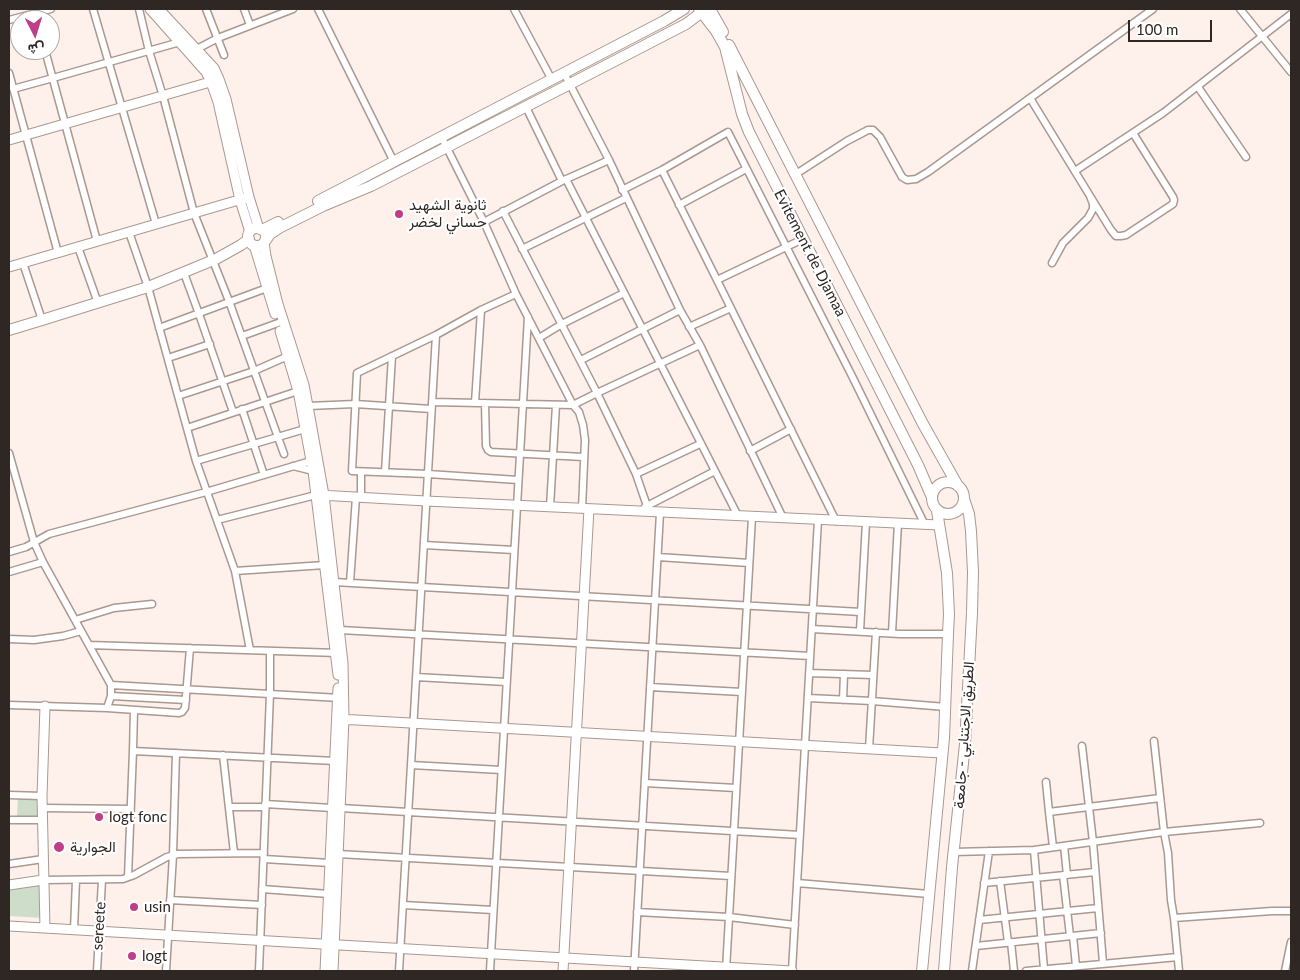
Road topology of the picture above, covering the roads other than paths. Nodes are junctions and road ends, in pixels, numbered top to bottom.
1 (93, 9) edge
2 (139, 9) edge
3 (150, 9) edge
4 (159, 9) edge
5 (206, 9) edge
6 (244, 9) edge
7 (294, 9) edge
8 (318, 9) edge
9 (514, 9) edge
10 (684, 9) edge
11 (1153, 9) edge
12 (1240, 9) edge
13 (704, 10) edge
14 (1291, 14) edge
15 (250, 26) junction
16 (1263, 37) junction
17 (218, 38) junction
18 (180, 42) junction
19 (149, 51) junction
20 (193, 51) junction
21 (224, 55) dead end
22 (48, 60) edge
23 (109, 62) junction
24 (1291, 72) edge
25 (9, 73) edge
26 (564, 73) junction
27 (53, 78) junction
28 (215, 80) junction
29 (552, 80) junction
30 (570, 84) junction
31 (1198, 87) junction
32 (13, 89) junction
33 (163, 96) junction
34 (1030, 98) junction
35 (222, 100) junction
36 (526, 107) junction
37 (123, 108) junction
38 (66, 124) junction
39 (1133, 133) junction
40 (27, 135) junction
41 (442, 138) junction
42 (9, 140) edge
43 (447, 147) junction
44 (1246, 157) dead end
45 (609, 160) junction
46 (394, 162) junction
47 (746, 169) junction
48 (662, 170) junction
49 (1076, 171) junction
50 (796, 174) junction
51 (564, 180) junction
52 (622, 190) junction
53 (1090, 196) junction
54 (249, 197) junction
55 (626, 198) junction
56 (240, 200) junction
57 (679, 205) junction
58 (503, 211) junction
59 (194, 213) junction
60 (585, 217) junction
61 (484, 222) junction
62 (156, 224) junction
63 (129, 232) junction
64 (257, 237) junction
65 (803, 239) junction
66 (97, 241) junction
67 (786, 246) junction
68 (78, 247) junction
69 (522, 249) junction
70 (58, 253) junction
71 (214, 260) junction
72 (23, 263) junction
73 (1052, 263) dead end
74 (9, 267) edge
75 (184, 273) junction
76 (717, 280) junction
77 (148, 286) junction
78 (267, 288) junction
79 (624, 293) junction
80 (516, 294) junction
81 (229, 301) junction
82 (98, 303) junction
83 (731, 308) junction
84 (481, 310) junction
85 (680, 310) junction
86 (199, 314) junction
87 (528, 317) junction
88 (42, 320) junction
89 (278, 323) junction
90 (562, 324) junction
91 (689, 327) junction
92 (160, 328) junction
93 (642, 329) junction
94 (9, 330) edge
95 (436, 335) junction
96 (242, 336) junction
97 (539, 338) junction
98 (210, 344) junction
99 (700, 345) junction
100 (288, 356) junction
101 (392, 356) junction
102 (168, 358) junction
103 (581, 360) junction
104 (660, 364) junction
105 (254, 371) junction
106 (222, 381) junction
107 (298, 391) junction
108 (597, 392) junction
109 (178, 396) junction
110 (266, 402) junction
111 (476, 403) junction
112 (485, 403) junction
113 (356, 404) junction
114 (522, 404) junction
115 (556, 405) junction
116 (573, 405) junction
117 (308, 406) junction
118 (432, 406) junction
119 (389, 407) junction
120 (242, 409) junction
121 (233, 412) junction
122 (187, 428) junction
123 (791, 429) junction
124 (305, 430) junction
125 (278, 436) junction
126 (254, 444) junction
127 (700, 444) junction
128 (750, 451) junction
129 (9, 454) edge
130 (284, 454) dead end
131 (520, 454) junction
132 (553, 455) junction
133 (583, 457) junction
134 (315, 460) junction
135 (196, 461) junction
136 (292, 466) junction
137 (313, 471) junction
138 (714, 471) junction
139 (362, 472) junction
140 (385, 472) junction
141 (428, 474) junction
142 (636, 474) junction
143 (264, 475) junction
144 (518, 480) junction
145 (958, 486) junction
146 (206, 492) junction
147 (320, 495) junction
148 (931, 495) junction
149 (358, 497) junction
150 (964, 498) junction
151 (426, 502) junction
152 (516, 506) junction
153 (647, 506) junction
154 (550, 507) junction
155 (586, 509) junction
156 (937, 511) junction
157 (637, 512) junction
158 (660, 513) junction
159 (738, 516) junction
160 (752, 517) junction
161 (783, 518) junction
162 (216, 520) junction
163 (818, 520) junction
164 (836, 521) junction
165 (866, 522) junction
166 (898, 523) junction
167 (925, 525) junction
168 (939, 525) junction
169 (34, 542) junction
170 (424, 545) junction
171 (514, 550) junction
172 (9, 552) edge
173 (658, 557) junction
174 (43, 562) junction
175 (750, 563) junction
176 (325, 565) junction
177 (235, 571) junction
178 (9, 572) edge
179 (334, 582) junction
180 (350, 583) junction
181 (421, 587) junction
182 (512, 592) junction
183 (584, 596) junction
184 (655, 600) junction
185 (152, 604) dead end
186 (747, 605) junction
187 (813, 609) junction
188 (861, 612) junction
189 (75, 620) junction
190 (812, 629) junction
191 (340, 630) junction
192 (81, 631) junction
193 (860, 631) junction
194 (876, 632) junction
195 (892, 633) junction
196 (418, 634) junction
197 (948, 634) junction
198 (509, 639) junction
199 (9, 640) edge
200 (582, 643) junction
201 (89, 646) junction
202 (652, 647) junction
203 (190, 648) junction
204 (250, 650) junction
205 (270, 651) junction
206 (744, 652) junction
207 (339, 653) junction
208 (810, 656) junction
209 (809, 673) junction
210 (844, 674) junction
211 (873, 675) junction
212 (416, 677) junction
213 (506, 682) junction
214 (111, 685) junction
215 (650, 686) junction
216 (187, 689) junction
217 (742, 692) junction
218 (270, 694) junction
219 (111, 696) junction
220 (341, 698) junction
221 (808, 698) junction
222 (186, 700) junction
223 (843, 700) junction
224 (872, 701) junction
225 (9, 705) edge
226 (46, 706) junction
227 (946, 706) junction
228 (107, 708) junction
229 (134, 710) junction
230 (341, 719) junction
231 (413, 723) junction
232 (504, 728) junction
233 (576, 732) junction
234 (647, 736) junction
235 (1154, 740) dead end
236 (739, 742) junction
237 (805, 745) junction
238 (1082, 746) dead end
239 (869, 749) junction
240 (133, 751) junction
241 (176, 753) junction
242 (942, 753) junction
243 (223, 755) junction
244 (267, 757) junction
245 (335, 761) junction
246 (410, 765) junction
247 (501, 770) junction
248 (1046, 782) dead end
249 (645, 783) junction
250 (736, 788) junction
251 (9, 795) edge
252 (42, 796) junction
253 (1160, 798) junction
254 (265, 805) junction
255 (229, 807) junction
256 (1089, 807) junction
257 (42, 808) junction
258 (336, 808) junction
259 (130, 809) junction
260 (408, 811) junction
261 (1049, 812) junction
262 (498, 818) junction
263 (9, 820) edge
264 (43, 820) junction
265 (571, 822) junction
266 (1260, 823) dead end
267 (642, 826) junction
268 (734, 831) junction
269 (1164, 832) junction
270 (800, 835) junction
271 (1092, 842) junction
272 (1064, 846) junction
273 (1054, 847) junction
274 (1034, 850) junction
275 (989, 851) junction
276 (953, 852) junction
277 (234, 853) junction
278 (338, 854) junction
279 (173, 855) junction
280 (264, 856) junction
281 (405, 858) junction
282 (43, 859) junction
283 (496, 862) junction
284 (9, 864) edge
285 (330, 864) junction
286 (569, 867) junction
287 (640, 871) junction
288 (1095, 872) junction
289 (1065, 875) junction
290 (731, 876) junction
291 (128, 877) junction
292 (1036, 878) junction
293 (43, 880) junction
294 (76, 880) junction
295 (102, 880) junction
296 (1000, 881) junction
297 (797, 883) junction
298 (984, 883) junction
299 (9, 885) edge
300 (262, 889) junction
301 (329, 894) junction
302 (929, 894) junction
303 (170, 900) junction
304 (262, 905) junction
305 (403, 905) junction
306 (1098, 908) junction
307 (493, 910) junction
308 (1066, 911) junction
309 (637, 912) junction
310 (1291, 912) edge
311 (1039, 914) junction
312 (1005, 917) junction
313 (729, 918) junction
314 (1174, 918) junction
315 (979, 920) junction
316 (795, 924) junction
317 (9, 926) edge
318 (45, 928) junction
319 (74, 930) junction
320 (99, 931) junction
321 (1100, 933) junction
322 (168, 935) junction
323 (1072, 936) junction
324 (1042, 939) junction
325 (260, 941) junction
326 (1010, 942) junction
327 (1291, 942) edge
328 (331, 945) junction
329 (976, 946) junction
330 (400, 948) junction
331 (491, 954) junction
332 (1178, 957) junction
333 (563, 958) junction
334 (1103, 963) junction
335 (1117, 963) junction
336 (634, 966) edge
337 (1076, 966) junction
338 (726, 969) edge
339 (1048, 970) edge
340 (97, 971) edge
341 (166, 971) edge
342 (259, 971) edge
343 (325, 971) edge
344 (333, 971) edge
345 (399, 971) edge
346 (490, 971) edge
347 (563, 971) edge
348 (792, 971) edge
349 (922, 971) edge
350 (944, 971) edge
351 (972, 971) edge
352 (1014, 971) edge
353 (1026, 971) edge
354 (1118, 971) edge
355 (1179, 971) edge
356 (1285, 971) edge

1 - 23 street
2 - 19 street
3 - 18 street
4 - 20 street
5 - 17 street
6 - 15 street
7 - 15 street
8 - 46 street
9 - 29 street
10 - 26 main road
11 - 34 street
12 - 16 street
13 - 30 main road
13 - 50 main road, Evitement de Djamaa
13 - 65 main road, Evitement de Djamaa
14 - 16 street
15 - 17 street
16 - 24 street
16 - 31 street
17 - 20 street
17 - 21 street
18 - 19 street
18 - 20 street
19 - 23 street
19 - 33 street
20 - 28 street
22 - 27 street
23 - 27 street
23 - 37 street
25 - 32 street
26 - 29 main road
26 - 30 street
27 - 32 street
27 - 38 street
28 - 33 street
28 - 35 street
29 - 41 main road
30 - 36 main road
30 - 45 street
31 - 39 street
31 - 44 street
32 - 40 street
33 - 37 street
33 - 59 street
34 - 49 street
34 - 50 street
35 - 54 street
35 - 56 street
36 - 43 main road
36 - 51 street
37 - 38 street
37 - 62 street
38 - 40 street
38 - 66 street
39 - 49 street
39 - 53 street
40 - 42 street
40 - 70 street
41 - 43 street
41 - 46 main road
43 - 61 street
43 - 64 main road
45 - 51 street
45 - 52 street
46 - 64 main road
47 - 48 street
47 - 57 street
47 - 67 street
48 - 52 street
48 - 57 street
49 - 53 street
50 - 145 main road, Evitement de Djamaa
51 - 58 street
51 - 60 street
52 - 55 street
53 - 73 street
54 - 56 street
54 - 64 street
55 - 60 street
55 - 85 street
56 - 59 street
56 - 64 street
57 - 76 street
58 - 61 street
58 - 69 street
59 - 62 street
59 - 71 street
60 - 69 street
60 - 79 street
61 - 80 street
62 - 63 street
63 - 66 street
63 - 77 street
64 - 71 main road
64 - 78 street
64 - 117 street
65 - 67 street
65 - 148 main road, Evitement de Djamaa
66 - 68 street
67 - 76 street
67 - 167 street
68 - 70 street
68 - 82 street
69 - 90 street
70 - 72 street
71 - 75 main road
71 - 81 street
72 - 74 street
72 - 88 street
75 - 77 main road
75 - 86 street
76 - 83 street
77 - 82 main road
77 - 92 street
78 - 81 street
78 - 89 street
79 - 90 street
79 - 93 street
80 - 84 street
80 - 87 street
81 - 86 street
81 - 96 street
82 - 88 main road
83 - 91 street
83 - 123 street
84 - 95 street
84 - 111 street
85 - 91 street
85 - 93 street
86 - 92 street
86 - 98 street
87 - 97 street
87 - 114 street
88 - 94 main road
89 - 96 street
89 - 100 street
90 - 97 street
90 - 103 street
91 - 99 street
92 - 102 street
93 - 103 street
93 - 104 street
95 - 101 street
95 - 118 street
96 - 105 street
97 - 116 street
98 - 102 street
98 - 106 street
99 - 104 street
99 - 128 street
100 - 105 street
100 - 107 street
101 - 113 street
101 - 119 street
102 - 109 street
103 - 108 street
104 - 108 street
104 - 127 street
105 - 106 street
105 - 110 street
106 - 109 street
106 - 121 street
107 - 110 street
107 - 124 street
108 - 116 street
108 - 142 street
109 - 122 street
110 - 120 street
110 - 125 street
111 - 112 street
111 - 118 street
112 - 114 street
112 - 131 street
113 - 117 street
113 - 119 street
113 - 139 street
114 - 115 street
114 - 131 street
115 - 116 street
115 - 132 street
116 - 133 street
117 - 134 street
118 - 119 street
118 - 141 street
119 - 140 street
120 - 121 street
120 - 126 street
121 - 122 street
122 - 135 street
123 - 128 street
123 - 164 street
124 - 125 street
124 - 134 street
125 - 126 street
125 - 130 street
126 - 135 street
126 - 143 street
127 - 138 street
127 - 142 street
128 - 161 street
129 - 169 street
131 - 132 street
131 - 144 street
132 - 133 street
132 - 154 street
133 - 155 street
134 - 136 street
134 - 137 street
134 - 147 street
135 - 146 street
136 - 137 street
136 - 143 street
137 - 147 street
138 - 153 street
138 - 159 street
139 - 140 street
139 - 149 street
140 - 141 street
141 - 144 street
141 - 151 street
142 - 153 street
143 - 146 street
144 - 152 street
145 - 148 main road
145 - 150 main road
146 - 162 street
146 - 169 street
147 - 149 street
147 - 162 street
147 - 176 street
147 - 179 street
148 - 156 main road
149 - 151 street
149 - 180 street
150 - 156 main road
150 - 276 main road, الطريق الاجتنابي - جامعة
151 - 152 street
151 - 170 street
152 - 154 street
152 - 171 street
153 - 157 street
154 - 155 street
155 - 157 street
155 - 183 street
156 - 168 main road, الطريق الاجتنابي - جامعة
157 - 158 street
158 - 159 street
158 - 173 street
159 - 160 street
160 - 161 street
160 - 175 street
161 - 163 street
162 - 177 street
163 - 164 street
163 - 187 street
164 - 165 street
165 - 166 street
165 - 188 street
166 - 167 street
166 - 195 street
167 - 168 street
168 - 197 main road, الطريق الاجتنابي - جامعة
169 - 172 street
169 - 174 street
170 - 171 street
170 - 181 street
171 - 182 street
173 - 175 street
173 - 184 street
174 - 178 street
174 - 189 street
175 - 186 street
176 - 177 street
176 - 207 street
177 - 204 street
179 - 180 street
179 - 191 street
180 - 181 street
181 - 182 street
181 - 196 street
182 - 183 street
182 - 198 street
183 - 184 street
183 - 200 street
184 - 186 street
184 - 202 street
185 - 189 street
186 - 187 street
186 - 206 street
187 - 188 street
187 - 190 street
188 - 193 street
189 - 192 street
190 - 193 street
190 - 208 street
191 - 196 street
191 - 207 street
192 - 199 street
192 - 201 street
193 - 194 street
194 - 195 street
194 - 211 street
195 - 197 street
196 - 198 street
196 - 212 street
197 - 227 main road, الطريق الاجتنابي - جامعة
198 - 200 street
198 - 213 street
200 - 202 street
200 - 233 street
201 - 203 street
201 - 214 street
202 - 206 street
202 - 215 street
203 - 204 street
203 - 216 street
204 - 205 street
205 - 207 street
205 - 218 street
206 - 208 street
206 - 217 street
207 - 220 street
208 - 209 street
209 - 210 street
209 - 221 street
210 - 211 street
210 - 223 street
211 - 224 street
212 - 213 street
212 - 231 street
213 - 232 street
214 - 216 street
214 - 219 street
215 - 217 street
215 - 234 street
216 - 218 street
216 - 222 street
217 - 236 street
218 - 220 street
218 - 244 street
219 - 222 street
219 - 228 street
220 - 230 street
221 - 223 street
221 - 237 street
222 - 229 street
223 - 224 street
224 - 227 street
224 - 239 street
225 - 226 street
226 - 228 street
226 - 252 street
227 - 242 main road, الطريق الاجتنابي - جامعة
228 - 229 street
229 - 240 street
230 - 231 street
230 - 245 street
230 - 258 street
231 - 232 street
231 - 246 street
232 - 233 street
232 - 247 street
233 - 234 street
233 - 265 street
234 - 236 street
234 - 249 street
235 - 253 street
236 - 237 street
236 - 250 street
237 - 239 street
237 - 270 street
238 - 256 street
239 - 242 street
240 - 241 street
240 - 259 street
241 - 243 street
241 - 279 street
242 - 302 main road, الطريق الاجتنابي - جامعة
243 - 244 street
243 - 255 street
244 - 245 street
244 - 254 street
245 - 258 street
246 - 247 street
246 - 260 street
247 - 262 street
248 - 261 street
249 - 250 street
249 - 267 street
250 - 268 street
251 - 252 street
252 - 257 street
253 - 256 street
253 - 269 street
254 - 255 street
254 - 258 street
254 - 280 street
255 - 277 street
256 - 261 street
256 - 271 street
257 - 259 street
257 - 264 street
258 - 260 street
258 - 278 street
258 - 285 street
259 - 291 street
260 - 262 street
260 - 281 street
261 - 273 street
262 - 265 street
262 - 283 street
263 - 264 street
264 - 282 street
265 - 267 street
265 - 286 street
266 - 269 street
267 - 268 street
267 - 287 street
268 - 270 street
268 - 290 street
269 - 271 street
269 - 314 street
270 - 297 street
271 - 272 street
271 - 288 street
272 - 273 street
272 - 289 street
273 - 274 street
274 - 275 street
274 - 292 street
275 - 276 street
275 - 298 street
276 - 350 main road, الطريق الاجتنابي - جامعة
277 - 279 street
277 - 280 street
278 - 281 street
278 - 328 street
279 - 291 street
279 - 303 street
280 - 285 street
280 - 300 street
281 - 283 street
281 - 305 street
282 - 284 street
282 - 293 street
283 - 286 street
283 - 307 street
285 - 301 street
286 - 287 street
286 - 333 street
287 - 290 street
287 - 309 street
288 - 289 street
288 - 306 street
289 - 292 street
289 - 308 street
290 - 313 street
291 - 295 street
292 - 296 street
292 - 311 street
293 - 294 street
293 - 299 street
293 - 318 street
294 - 295 street
294 - 319 street
295 - 320 street, sereete
296 - 298 street
296 - 312 street
297 - 302 street
297 - 316 street
298 - 315 street
300 - 301 street
300 - 304 street
301 - 328 street
302 - 349 main road, الطريق الاجتنابي - جامعة
303 - 304 street
303 - 322 street
304 - 325 street
305 - 307 street
305 - 330 street
306 - 308 street
306 - 321 street
307 - 331 street
308 - 311 street
308 - 323 street
309 - 313 street
309 - 336 street
310 - 314 street
311 - 312 street
311 - 324 street
312 - 315 street
312 - 326 street
313 - 316 street
313 - 338 street
314 - 332 street
315 - 329 street
316 - 348 street
317 - 318 street
318 - 319 street
319 - 320 street
320 - 322 street
320 - 340 street, sereete
321 - 323 street
321 - 334 street
322 - 325 street
322 - 341 street
323 - 324 street
323 - 337 street
324 - 326 street
324 - 339 street
325 - 328 street
325 - 342 street
326 - 329 street
326 - 352 street
327 - 356 street
328 - 330 street
328 - 343 street
328 - 344 street
329 - 351 street
330 - 331 street
330 - 345 street
331 - 333 street
331 - 346 street
332 - 335 street
332 - 355 street
333 - 336 street
333 - 347 street
334 - 335 street
334 - 337 street
335 - 354 street
336 - 338 street
337 - 339 street
338 - 348 street
339 - 353 street

